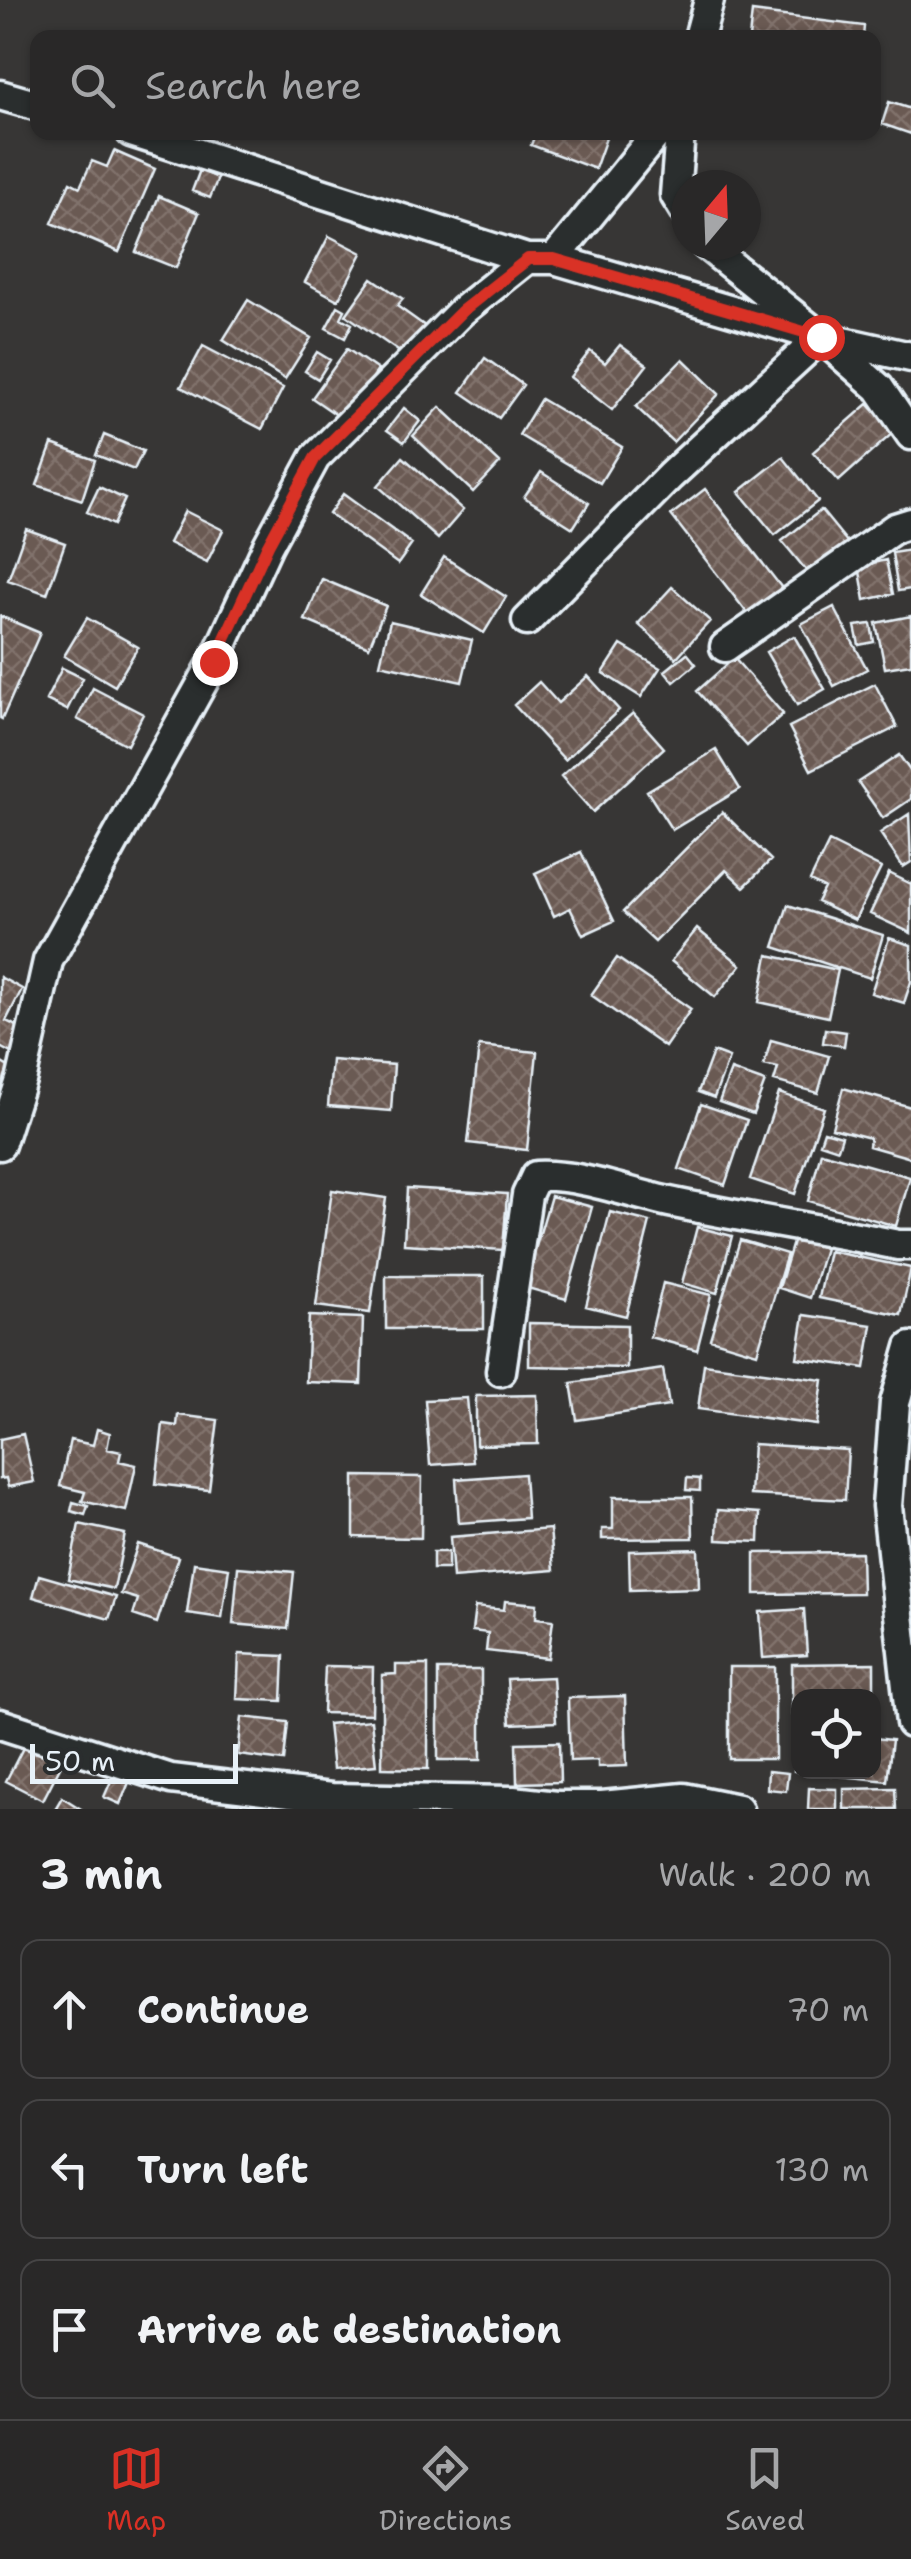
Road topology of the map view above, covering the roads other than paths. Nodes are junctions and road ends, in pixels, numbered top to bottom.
1 (708, 0) edge
2 (700, 30) edge
3 (0, 95) edge
4 (30, 104) edge
5 (157, 140) edge
6 (651, 140) edge
7 (679, 140) edge
8 (677, 170) edge
9 (541, 259) junction
10 (725, 260) edge
11 (821, 337) junction
12 (911, 357) edge
13 (911, 435) edge
14 (911, 523) edge
15 (527, 621) dead end
16 (725, 647) dead end
17 (0, 1145) edge
18 (911, 1245) edge
19 (911, 1347) edge
20 (501, 1372) dead end
21 (902, 1566) edge
22 (911, 1723) edge
23 (0, 1724) edge
24 (452, 1804) edge
25 (738, 1809) edge

1 - 2 street
3 - 4 street
5 - 9 street
6 - 9 street
7 - 8 street
9 - 11 street
9 - 17 street
10 - 11 street
11 - 12 street
11 - 13 street
11 - 15 street
14 - 16 street
18 - 20 street
19 - 21 street
21 - 22 street
23 - 24 street
24 - 25 street

